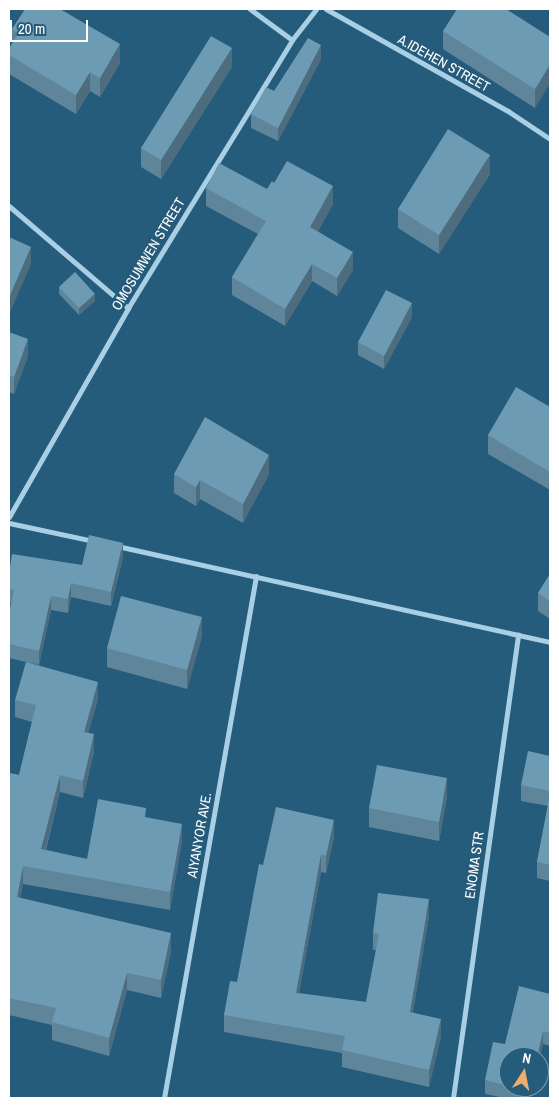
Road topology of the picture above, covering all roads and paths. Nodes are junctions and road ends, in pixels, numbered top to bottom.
1 (250, 9) edge
2 (316, 9) edge
3 (326, 9) edge
4 (292, 40) junction
5 (550, 139) edge
6 (9, 206) edge
7 (128, 308) junction
8 (9, 517) edge
9 (9, 523) edge
10 (104, 543) edge
11 (113, 546) edge
12 (256, 576) junction
13 (518, 635) junction
14 (550, 642) edge
15 (164, 1098) edge
16 (453, 1098) edge

1 - 4 street
2 - 4 street, OMOSUMWEN STREET
3 - 5 street, A.IDEHEN STREET
4 - 7 street, OMOSUMWEN STREET
6 - 7 street
7 - 8 street, OMOSUMWEN STREET
9 - 10 street
11 - 12 street
12 - 13 street
12 - 15 street, AIYANYOR AVE.
13 - 14 street
13 - 16 street, ENOMA STR

